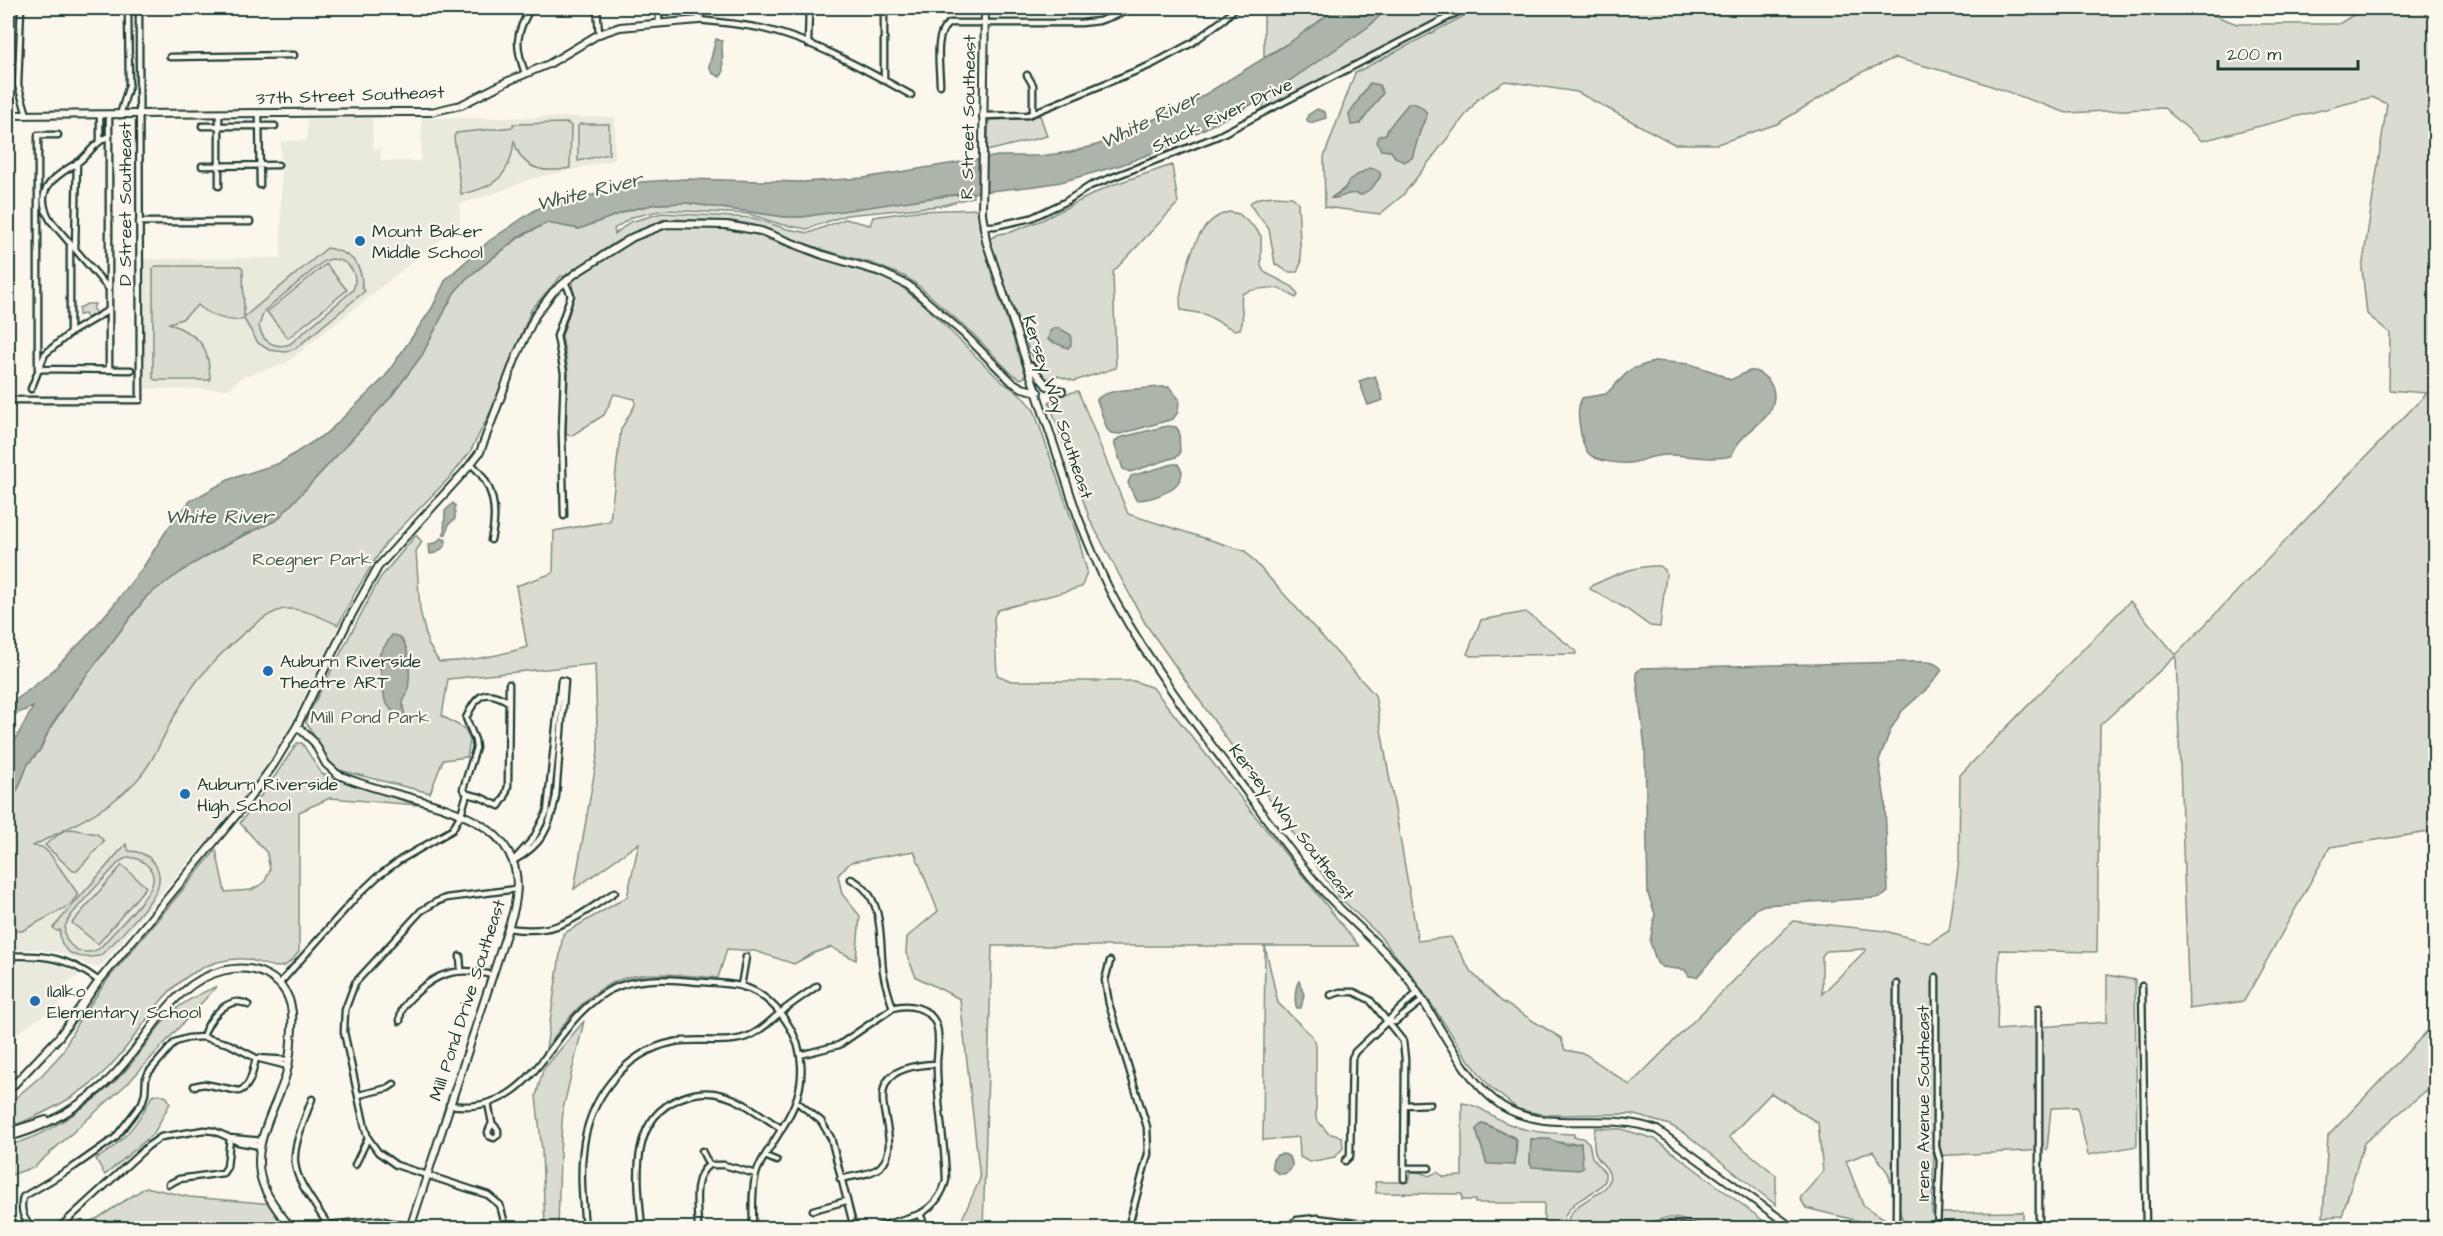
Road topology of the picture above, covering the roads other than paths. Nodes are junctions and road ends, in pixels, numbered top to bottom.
1 (21, 8) edge
2 (128, 8) edge
3 (139, 8) edge
4 (531, 8) edge
5 (597, 8) edge
6 (659, 8) edge
7 (702, 8) edge
8 (809, 8) edge
9 (884, 8) edge
10 (985, 8) edge
11 (1136, 8) edge
12 (1235, 8) edge
13 (1466, 8) edge
14 (699, 20) junction
15 (658, 22) junction
16 (984, 22) junction
17 (599, 34) junction
18 (808, 44) junction
19 (294, 56) dead end
20 (170, 57) dead end
21 (525, 73) junction
22 (1027, 75) dead end
23 (884, 80) junction
24 (940, 85) dead end
25 (912, 95) dead end
26 (259, 113) junction
27 (1033, 113) junction
28 (219, 114) junction
29 (8, 115) edge
30 (27, 115) junction
31 (100, 116) junction
32 (109, 116) junction
33 (120, 116) junction
34 (138, 116) junction
35 (982, 116) junction
36 (202, 126) dead end
37 (219, 126) junction
38 (260, 126) junction
39 (275, 126) dead end
40 (58, 135) dead end
41 (109, 136) junction
42 (100, 140) junction
43 (77, 162) junction
44 (260, 165) junction
45 (278, 165) dead end
46 (202, 166) dead end
47 (219, 166) junction
48 (260, 185) dead end
49 (219, 186) dead end
50 (38, 190) junction
51 (45, 191) junction
52 (139, 222) junction
53 (250, 222) dead end
54 (983, 226) junction
55 (70, 243) junction
56 (75, 248) junction
57 (564, 282) junction
58 (109, 289) junction
59 (109, 310) junction
60 (70, 333) junction
61 (1025, 355) junction
62 (38, 369) junction
63 (109, 369) junction
64 (131, 370) dead end
65 (32, 389) dead end
66 (1062, 391) dead end
67 (1038, 392) junction
68 (8, 400) edge
69 (471, 464) junction
70 (564, 516) dead end
71 (491, 540) dead end
72 (509, 684) dead end
73 (509, 702) junction
74 (297, 726) junction
75 (466, 795) junction
76 (461, 814) junction
77 (513, 861) junction
78 (850, 879) dead end
79 (517, 889) junction
80 (615, 892) dead end
81 (508, 928) junction
82 (8, 956) edge
83 (460, 956) dead end
84 (746, 957) dead end
85 (1110, 961) dead end
86 (461, 970) junction
87 (492, 975) junction
88 (1936, 977) dead end
89 (99, 981) junction
90 (280, 983) junction
91 (1897, 984) dead end
92 (741, 986) junction
93 (817, 986) dead end
94 (2142, 986) dead end
95 (1417, 993) junction
96 (1331, 995) dead end
97 (1422, 1001) junction
98 (248, 1005) dead end
99 (893, 1008) junction
100 (2039, 1008) dead end
101 (780, 1013) junction
102 (400, 1021) dead end
103 (1389, 1021) junction
104 (203, 1037) junction
105 (800, 1055) junction
106 (256, 1058) junction
107 (288, 1063) junction
108 (937, 1065) junction
109 (394, 1083) dead end
110 (194, 1086) dead end
111 (8, 1091) edge
112 (359, 1095) junction
113 (312, 1099) dead end
114 (797, 1102) junction
115 (488, 1103) junction
116 (1430, 1104) dead end
117 (1405, 1105) junction
118 (449, 1106) junction
119 (63, 1113) junction
120 (492, 1123) dead end
121 (782, 1129) junction
122 (8, 1132) edge
123 (8, 1137) edge
124 (230, 1138) junction
125 (368, 1138) junction
126 (261, 1143) junction
127 (702, 1151) dead end
128 (765, 1156) junction
129 (777, 1161) dead end
130 (1345, 1161) dead end
131 (355, 1165) dead end
132 (709, 1166) junction
133 (1404, 1168) junction
134 (1429, 1168) dead end
135 (756, 1174) junction
136 (427, 1175) junction
137 (840, 1179) junction
138 (1404, 1179) dead end
139 (169, 1184) dead end
140 (846, 1201) junction
141 (813, 1210) dead end
142 (920, 1214) junction
143 (326, 1227) edge
144 (34, 1228) edge
145 (54, 1228) edge
146 (291, 1228) edge
147 (411, 1228) edge
148 (506, 1228) edge
149 (585, 1228) edge
150 (642, 1228) edge
151 (698, 1228) edge
152 (753, 1228) edge
153 (854, 1228) edge
154 (875, 1228) edge
155 (926, 1228) edge
156 (1128, 1228) edge
157 (1286, 1228) edge
158 (1513, 1228) edge
159 (1654, 1228) edge
160 (1690, 1228) edge
161 (1793, 1228) edge
162 (1819, 1228) edge
163 (1843, 1228) edge
164 (1896, 1228) edge
165 (1937, 1228) edge
166 (2040, 1228) edge
167 (2146, 1228) edge
168 (2393, 1228) edge
169 (2436, 1228) edge

1 - 30 street
2 - 33 street
3 - 34 street, D Street Southeast
4 - 21 street
5 - 17 street
6 - 15 street
7 - 14 street
8 - 18 street
9 - 23 street
10 - 16 street, R Street Southeast
11 - 16 street
12 - 27 street
13 - 54 street, Stuck River Drive
14 - 15 street, 37th Street Southeast
14 - 18 street, 37th Street Southeast
15 - 17 street, 37th Street Southeast
16 - 24 street
16 - 35 street, R Street Southeast
17 - 21 street, 37th Street Southeast
18 - 23 street, 37th Street Southeast
19 - 20 street
21 - 26 street, 37th Street Southeast
22 - 27 street
23 - 25 street, 37th Street Southeast
26 - 28 street, 37th Street Southeast
26 - 38 street
27 - 35 street
28 - 34 street, 37th Street Southeast
28 - 37 street
29 - 30 street, 37th Street Southeast
30 - 31 street, 37th Street Southeast
31 - 32 street, 37th Street Southeast
31 - 42 street
32 - 33 street, 37th Street Southeast
32 - 41 street
33 - 34 street, 37th Street Southeast
34 - 52 street, D Street Southeast
35 - 54 street, R Street Southeast
36 - 37 street
37 - 38 street
37 - 47 street
38 - 39 street
38 - 44 street
40 - 50 street
41 - 42 street
41 - 58 street
42 - 43 street
43 - 51 street
43 - 56 street
44 - 45 street
44 - 47 street
44 - 48 street
46 - 47 street
47 - 49 street
50 - 51 street
50 - 62 street
51 - 55 street
52 - 53 street
52 - 68 street, D Street Southeast
54 - 61 street, Kersey Way Southeast
55 - 56 street
55 - 60 street
56 - 58 street
57 - 67 street
57 - 69 street
57 - 70 street
58 - 59 street
59 - 60 street
59 - 63 street
60 - 62 street
61 - 66 street
61 - 67 street, Kersey Way Southeast
62 - 63 street
62 - 65 street
63 - 64 street
67 - 95 street, Kersey Way Southeast
69 - 71 street
69 - 74 street
72 - 73 street
73 - 75 street
73 - 75 street
74 - 76 street, Mill Pond Drive Southeast
74 - 89 street
75 - 76 street
76 - 77 street, Mill Pond Drive Southeast
76 - 90 street
77 - 77 street
77 - 79 street, Mill Pond Drive Southeast
78 - 99 street
79 - 81 street, Mill Pond Drive Southeast
79 - 112 street
80 - 81 street
81 - 87 street, Mill Pond Drive Southeast
82 - 89 street
83 - 86 street
84 - 92 street
85 - 156 street
86 - 87 street
86 - 102 street
87 - 118 street, Mill Pond Drive Southeast
88 - 165 street, Irene Avenue Southeast
89 - 111 street
90 - 107 street
90 - 119 street
91 - 164 street
92 - 101 street
92 - 115 street
93 - 101 street
94 - 167 street
95 - 97 street, Kersey Way Southeast
95 - 103 street
96 - 103 street
97 - 103 street
97 - 161 street, Kersey Way Southeast
98 - 104 street
99 - 105 street
99 - 108 street
100 - 166 street
101 - 105 street
101 - 149 street
103 - 117 street
103 - 130 street
104 - 106 street
104 - 144 street
105 - 114 street
106 - 107 street
106 - 110 street
107 - 126 street
108 - 137 street
108 - 142 street
109 - 112 street
112 - 125 street
113 - 143 street
114 - 121 street
114 - 137 street
115 - 118 street
115 - 120 street
116 - 117 street
117 - 133 street
118 - 136 street, Mill Pond Drive Southeast
119 - 122 street
119 - 123 street
121 - 128 street
121 - 150 street
124 - 126 street
124 - 139 street
124 - 145 street
125 - 131 street
125 - 136 street
126 - 146 street
127 - 132 street
128 - 129 street
128 - 135 street
132 - 135 street
132 - 151 street
133 - 134 street
133 - 138 street
135 - 152 street
136 - 147 street, Mill Pond Drive Southeast
136 - 148 street
137 - 140 street
140 - 141 street
140 - 153 street
142 - 154 street
142 - 155 street
143 - 147 street
157 - 158 street
159 - 160 street
162 - 163 street
168 - 169 street

